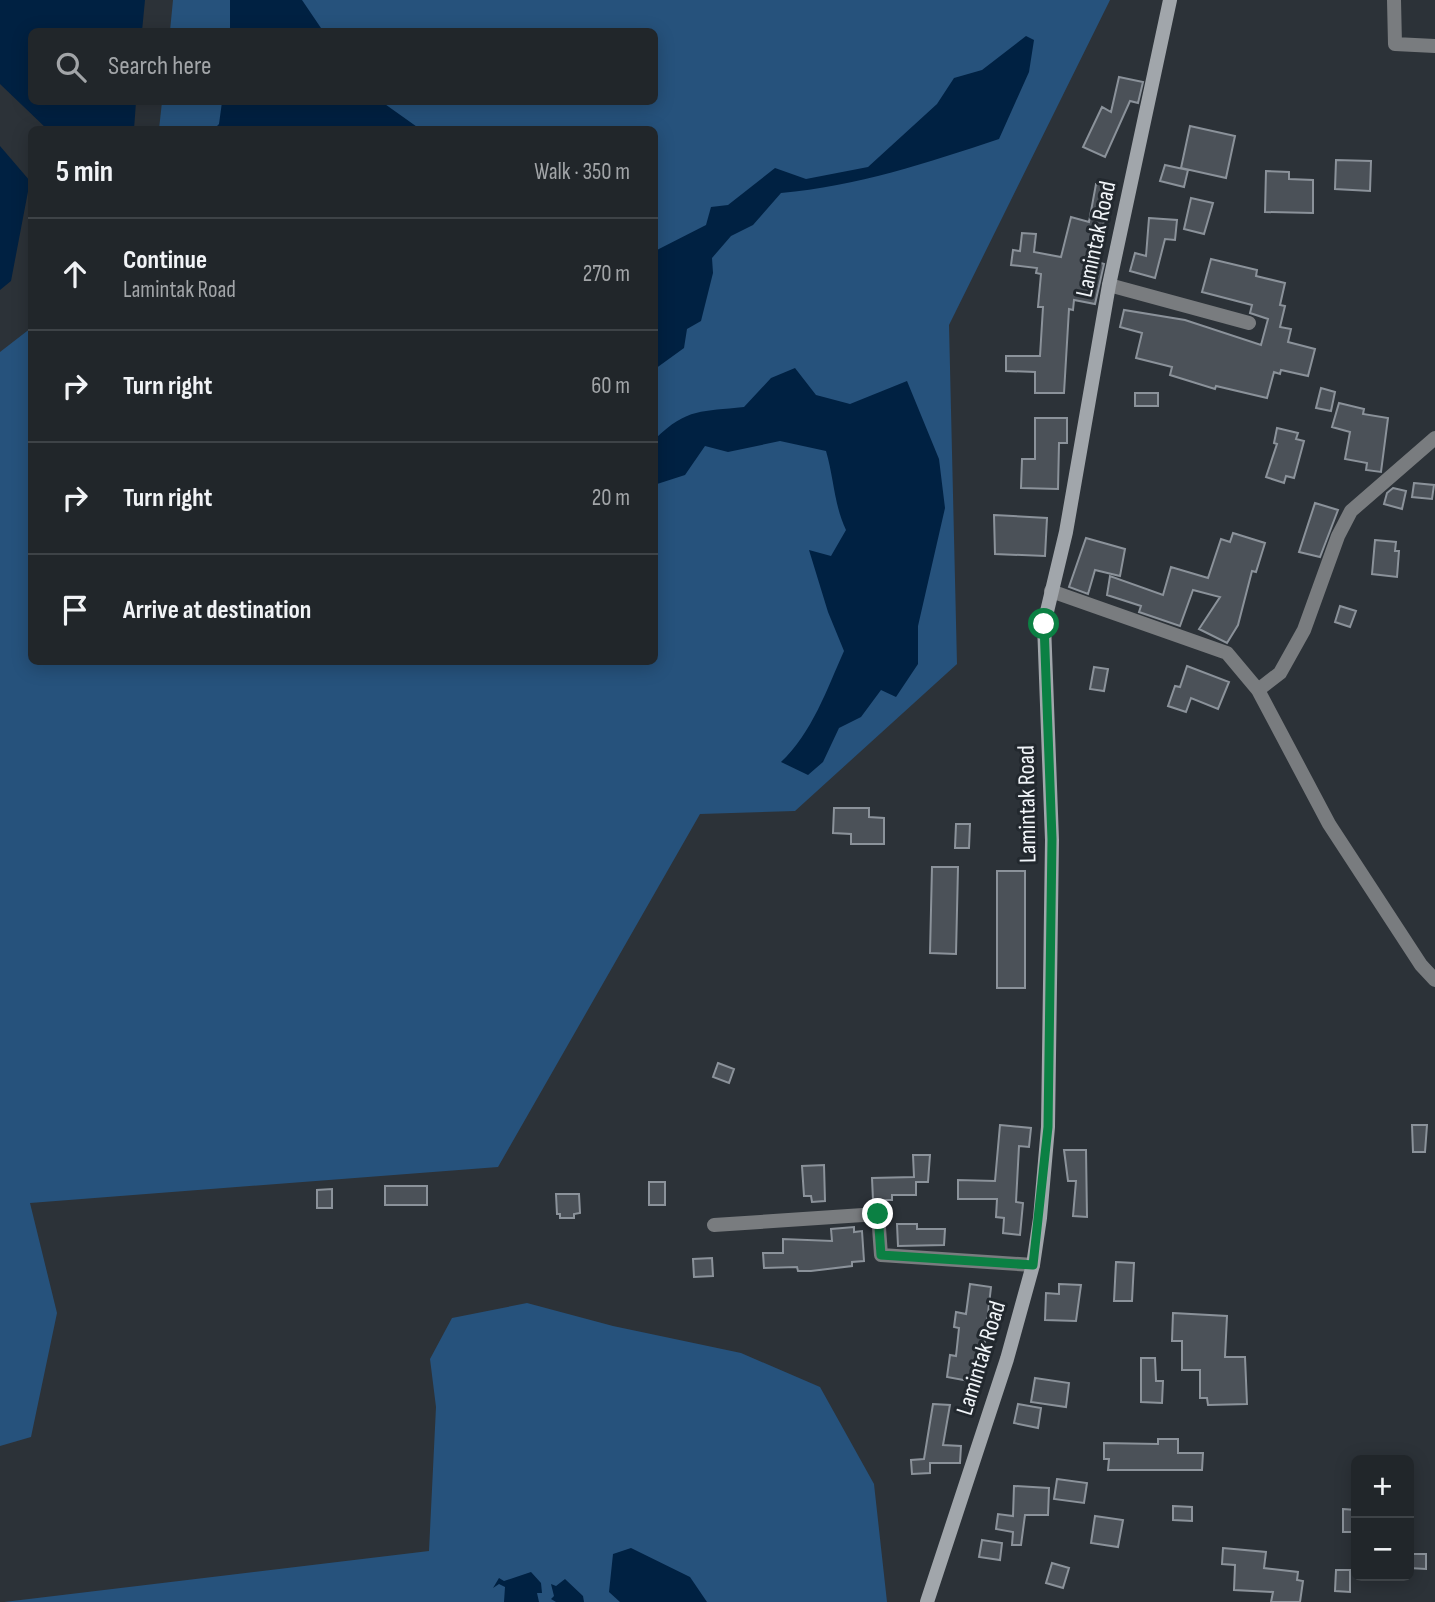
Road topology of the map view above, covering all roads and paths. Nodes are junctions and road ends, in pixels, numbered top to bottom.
1 (1171, 0) edge
2 (1394, 0) edge
3 (1435, 46) edge
4 (1109, 285) junction
5 (1249, 323) dead end
6 (1435, 438) edge
7 (1051, 591) junction
8 (1258, 690) junction
9 (1435, 980) edge
10 (715, 1225) dead end
11 (1033, 1265) junction
12 (927, 1602) edge

1 - 4 main road, Lamintak Road
2 - 3 street
4 - 5 street
4 - 7 main road, Lamintak Road
6 - 8 street
7 - 8 street
7 - 11 main road, Lamintak Road
8 - 9 street
10 - 11 street
11 - 12 main road, Lamintak Road

